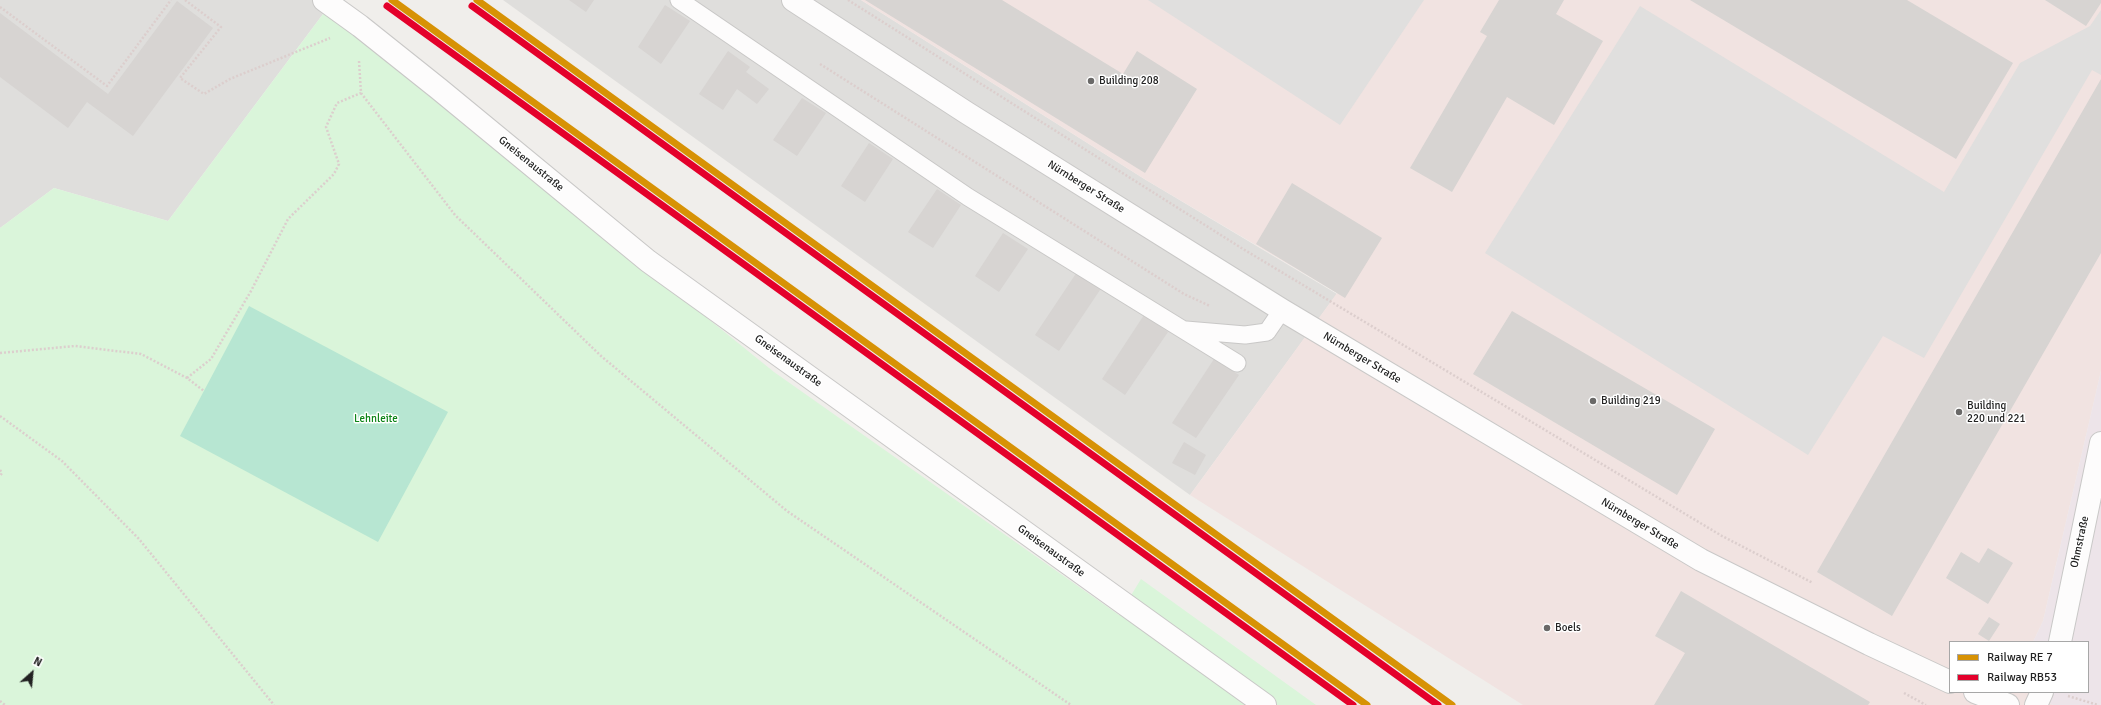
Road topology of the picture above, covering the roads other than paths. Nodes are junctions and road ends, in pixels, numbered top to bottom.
1 (324, 0) edge
2 (679, 0) edge
3 (793, 0) edge
4 (1282, 310) junction
5 (1182, 330) junction
6 (1237, 363) dead end
7 (2101, 443) edge
8 (2060, 641) edge
9 (1949, 682) edge
10 (1978, 693) edge
11 (2042, 693) edge
12 (1265, 705) edge
13 (2008, 705) edge
14 (2036, 705) edge

1 - 12 street, Gneisenaustraße
2 - 5 lane
3 - 4 street, Nürnberger Straße
4 - 5 lane
4 - 9 street, Nürnberger Straße
5 - 6 lane
7 - 8 street, Ohmstraße
10 - 13 street
11 - 14 street

